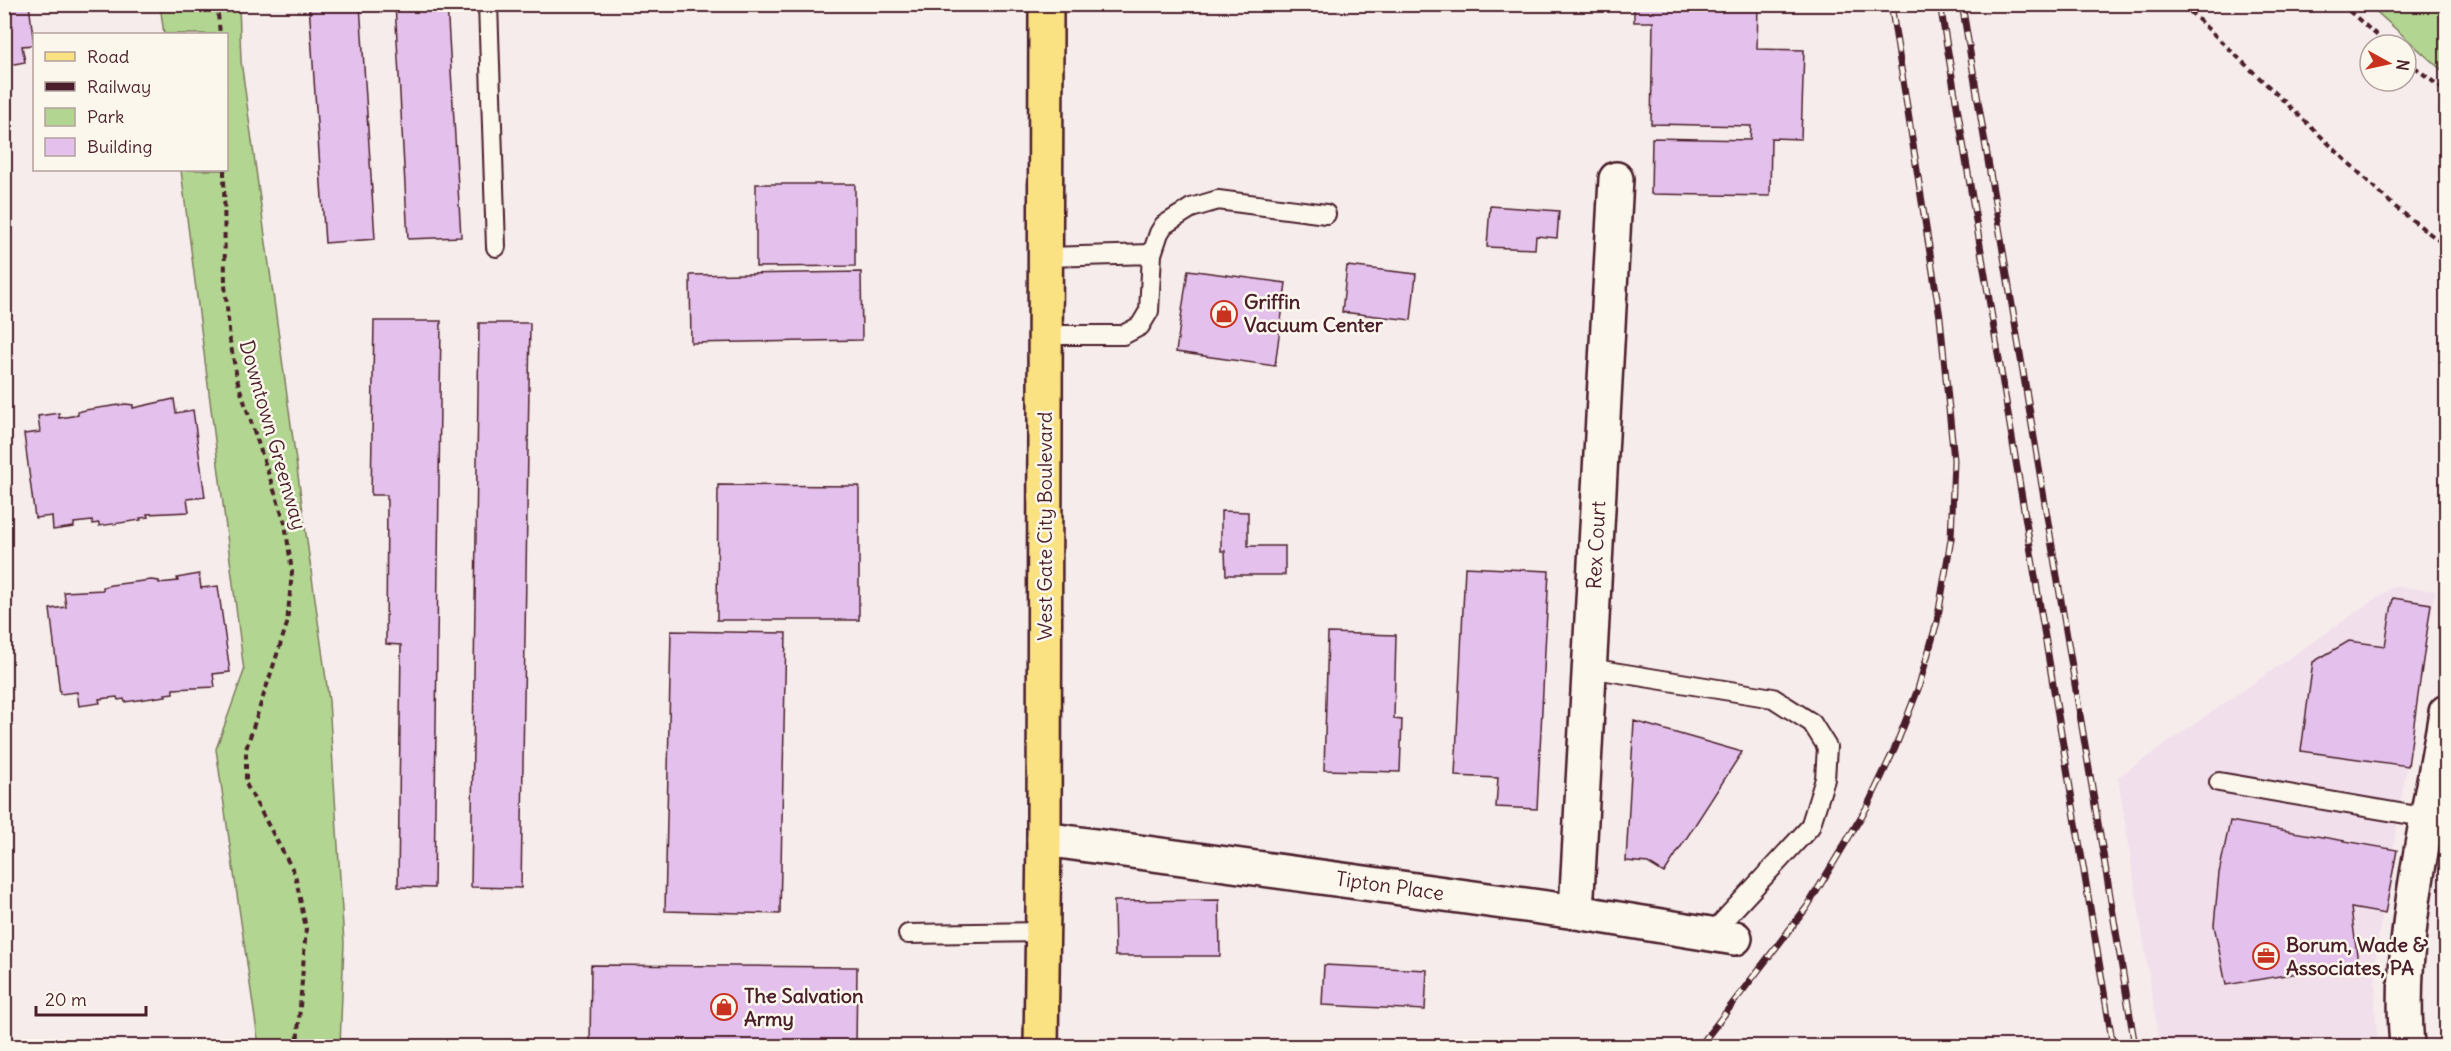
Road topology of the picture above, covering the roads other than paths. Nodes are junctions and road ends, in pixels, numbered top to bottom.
1 (488, 4) edge
2 (1046, 4) edge
3 (1616, 179) dead end
4 (1326, 214) dead end
5 (496, 247) dead end
6 (1152, 254) junction
7 (1046, 257) junction
8 (1046, 335) junction
9 (1589, 668) junction
10 (2446, 712) edge
11 (2220, 782) dead end
12 (2429, 818) junction
13 (1044, 839) junction
14 (1576, 912) junction
15 (1043, 932) junction
16 (908, 934) dead end
17 (1723, 936) joint
18 (1041, 1047) edge
19 (2407, 1047) edge

1 - 5 lane
2 - 7 main road, West Gate City Boulevard
3 - 9 street, Rex Court
4 - 6 lane
6 - 7 lane
6 - 8 lane
7 - 8 main road, West Gate City Boulevard
8 - 13 main road, West Gate City Boulevard
9 - 14 street, Rex Court
9 - 17 lane
10 - 12 street
11 - 12 lane
12 - 19 street
13 - 14 street, Tipton Place
13 - 15 main road, West Gate City Boulevard
14 - 17 street, Tipton Place
15 - 16 lane
15 - 18 main road, West Gate City Boulevard

